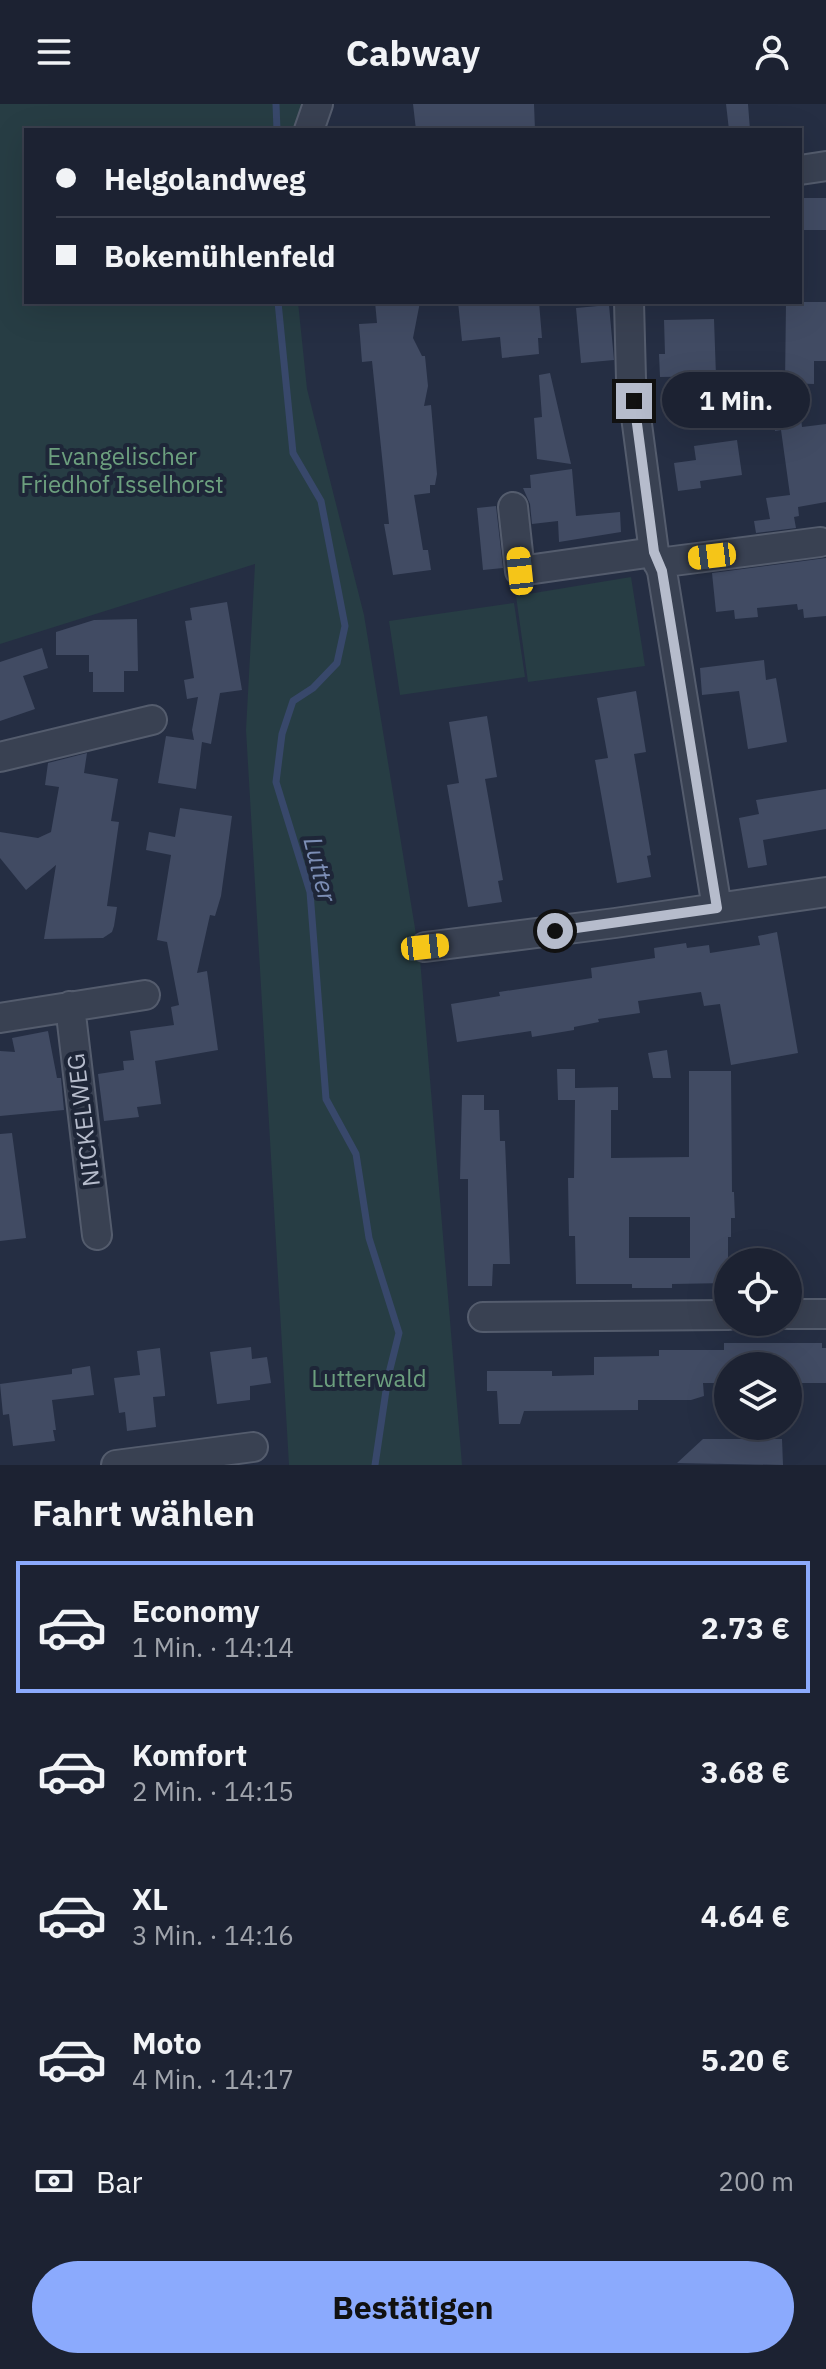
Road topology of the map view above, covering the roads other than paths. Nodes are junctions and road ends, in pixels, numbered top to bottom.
1 (318, 104) edge
2 (310, 128) edge
3 (826, 166) edge
4 (802, 170) edge
5 (629, 304) edge
6 (513, 507) dead end
7 (820, 542) dead end
8 (656, 558) junction
9 (152, 720) dead end
10 (0, 757) edge
11 (826, 892) edge
12 (717, 908) junction
13 (425, 947) dead end
14 (145, 995) dead end
15 (70, 1006) junction
16 (0, 1018) edge
17 (97, 1235) dead end
18 (802, 1314) edge
19 (826, 1314) edge
20 (714, 1315) edge
21 (483, 1317) dead end
22 (253, 1447) dead end
23 (116, 1465) edge

1 - 2 street
3 - 4 street
5 - 8 street
6 - 8 street
7 - 8 street
8 - 12 street
9 - 10 street
11 - 12 street
12 - 13 street
14 - 15 street
15 - 16 street
15 - 17 street, NICKELWEG
18 - 19 street
20 - 21 street
22 - 23 street

